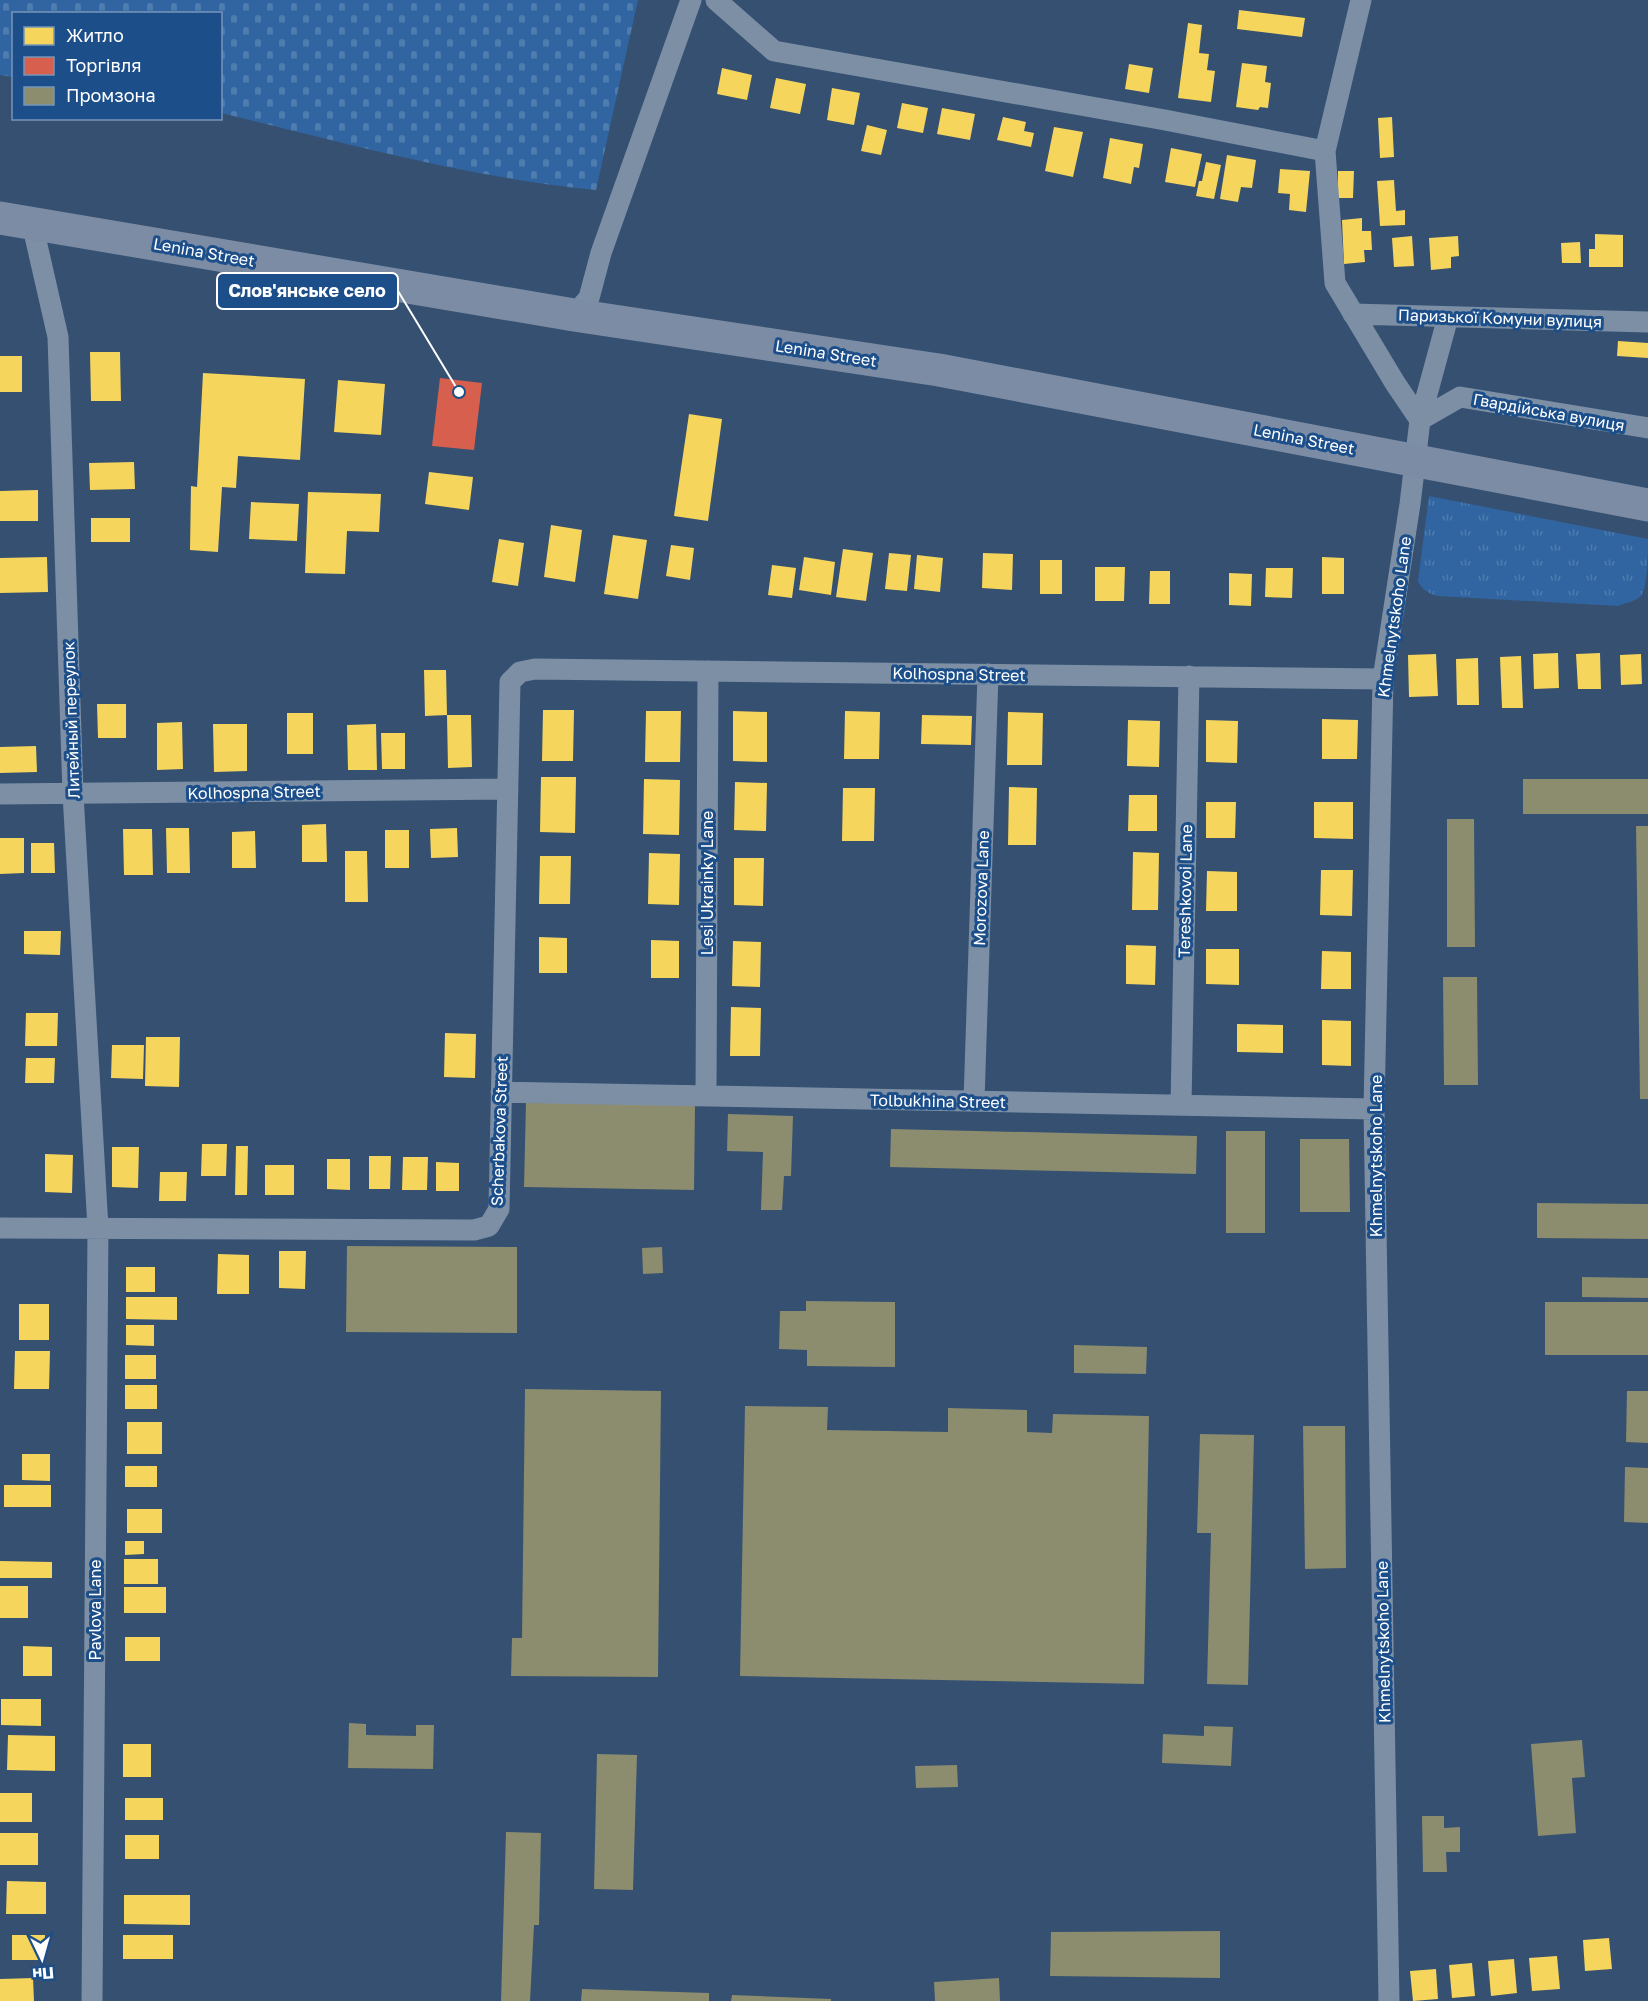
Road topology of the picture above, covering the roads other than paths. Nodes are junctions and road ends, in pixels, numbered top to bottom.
1 (691, 0) edge
2 (716, 0) edge
3 (1361, 0) edge
4 (1325, 151) junction
5 (0, 218) edge
6 (32, 223) junction
7 (574, 315) junction
8 (1353, 315) junction
9 (1448, 317) junction
10 (1648, 322) edge
11 (1420, 420) junction
12 (1648, 428) edge
13 (1416, 461) junction
14 (1648, 506) edge
15 (536, 669) joint
16 (708, 671) junction
17 (988, 674) junction
18 (1189, 676) junction
19 (1383, 679) junction
20 (508, 789) junction
21 (0, 794) edge
22 (73, 794) junction
23 (501, 1092) junction
24 (706, 1096) junction
25 (974, 1101) junction
26 (1181, 1105) junction
27 (1374, 1109) junction
28 (98, 1223) junction
29 (0, 1228) edge
30 (92, 2001) edge
31 (1389, 2001) edge

1 - 7 street
2 - 4 street
3 - 4 street
4 - 8 street
5 - 6 main road, Lenina Street
6 - 7 main road, Lenina Street
6 - 22 street, Литейный переулок
7 - 13 main road, Lenina Street
8 - 9 street, Паризької Комуни вулиця
8 - 11 street
9 - 10 street, Паризької Комуни вулиця
9 - 11 street, Khmelnytskoho Lane
11 - 12 street, Гвардійська вулиця
11 - 13 street, Khmelnytskoho Lane
13 - 14 main road, Lenina Street
13 - 19 street, Khmelnytskoho Lane
15 - 16 street, Kolhospna Street
15 - 20 street, Scherbakova Street
16 - 17 street, Kolhospna Street
16 - 24 street, Lesi Ukrainky Lane
17 - 18 street, Kolhospna Street
17 - 25 street, Morozova Lane
18 - 19 street, Kolhospna Street
18 - 26 street, Tereshkovoi Lane
19 - 27 street, Khmelnytskoho Lane
20 - 22 street, Kolhospna Street
20 - 23 street, Scherbakova Street
21 - 22 street, Kolhospna Street
22 - 28 street, Литейный переулок
23 - 24 street, Tolbukhina Street
23 - 28 street, Scherbakova Street
24 - 25 street, Tolbukhina Street
25 - 26 street, Tolbukhina Street
26 - 27 street, Tolbukhina Street
27 - 31 street, Khmelnytskoho Lane
28 - 29 street, Scherbakova Street
28 - 30 street, Pavlova Lane

